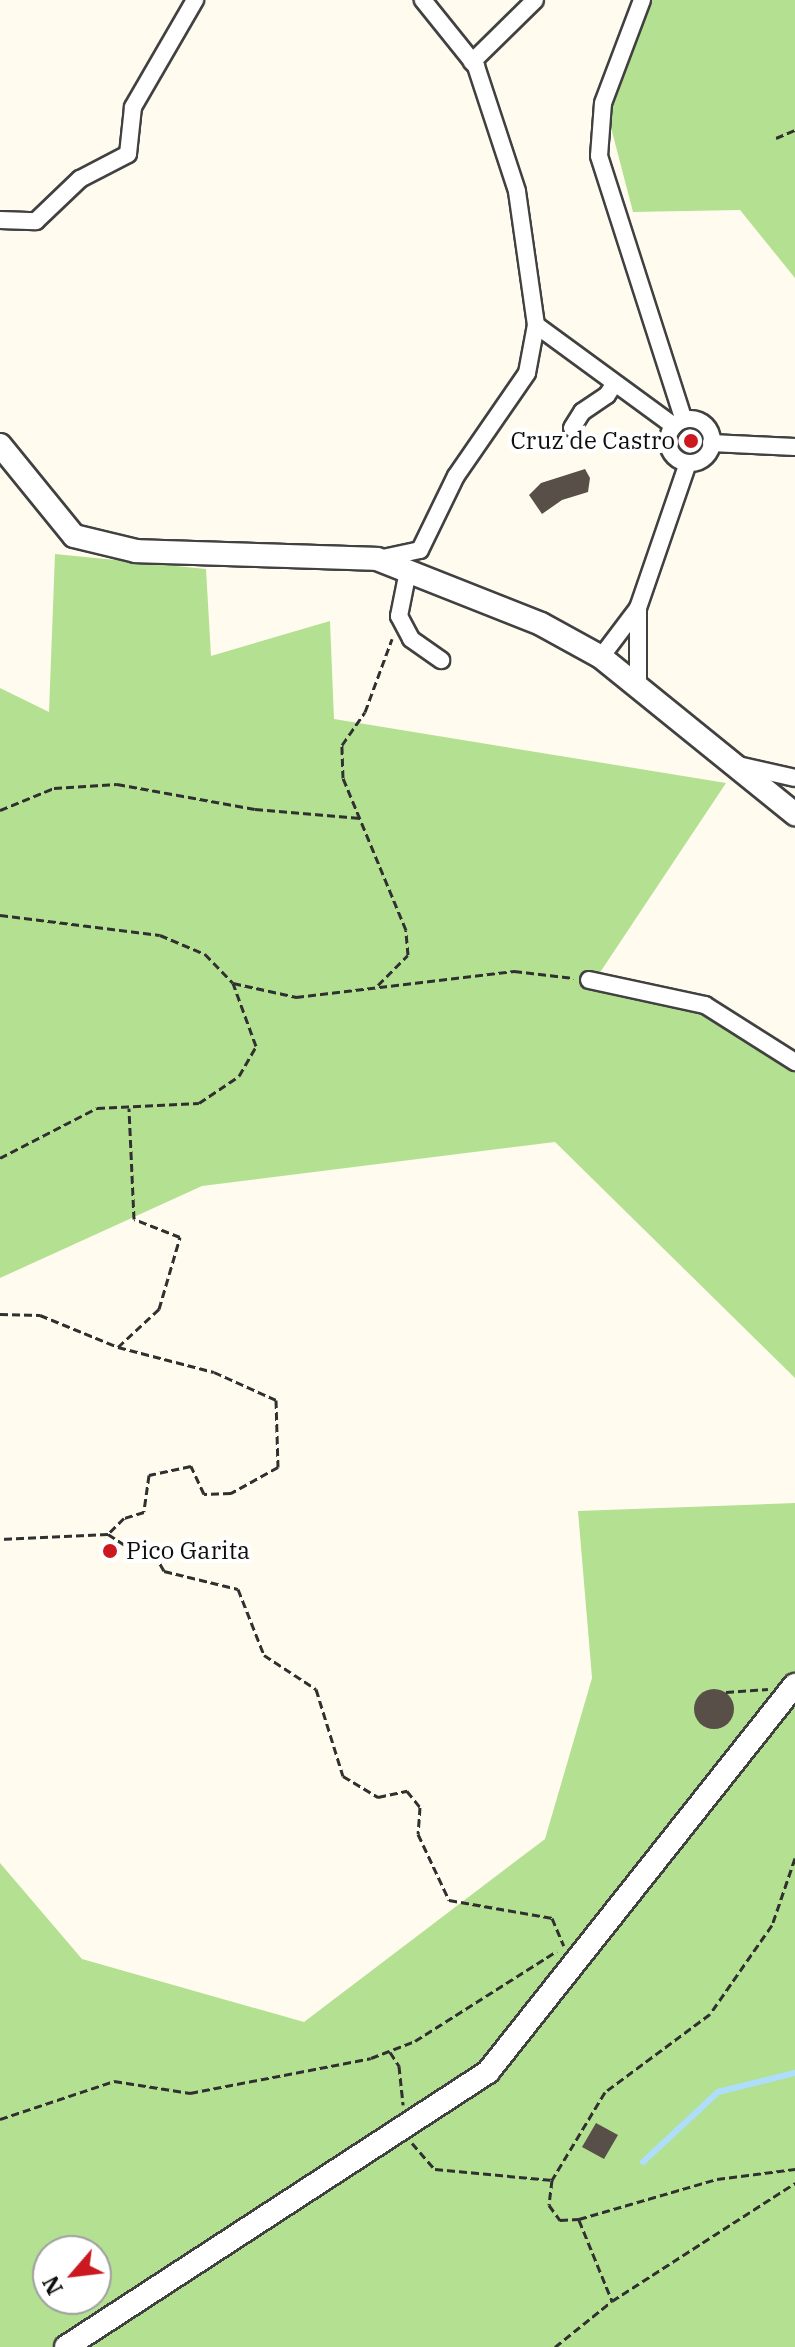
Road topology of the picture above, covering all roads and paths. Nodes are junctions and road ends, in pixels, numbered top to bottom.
1 (195, 0) edge
2 (423, 0) edge
3 (535, 0) edge
4 (642, 0) edge
5 (472, 62) junction
6 (795, 130) edge
7 (776, 138) dead end
8 (0, 220) edge
9 (536, 325) junction
10 (615, 383) junction
11 (679, 423) junction
12 (572, 428) dead end
13 (711, 443) junction
14 (0, 445) edge
15 (795, 447) edge
16 (688, 463) junction
17 (377, 559) junction
18 (408, 571) junction
19 (638, 608) junction
20 (399, 616) junction
21 (601, 657) junction
22 (441, 660) dead end
23 (638, 687) junction
24 (735, 764) junction
25 (795, 778) edge
26 (0, 810) edge
27 (795, 814) edge
28 (363, 818) junction
29 (0, 915) edge
30 (589, 980) joint
31 (233, 983) junction
32 (376, 986) junction
33 (795, 1062) edge
34 (129, 1108) junction
35 (0, 1158) edge
36 (0, 1314) edge
37 (118, 1347) junction
38 (108, 1534) junction
39 (0, 1539) edge
40 (794, 1686) edge
41 (726, 1692) dead end
42 (795, 1858) edge
43 (573, 1952) junction
44 (389, 2051) junction
45 (0, 2119) edge
46 (406, 2127) junction
47 (795, 2169) edge
48 (552, 2180) junction
49 (795, 2183) edge
50 (579, 2219) junction
51 (612, 2301) junction
52 (66, 2347) edge
53 (555, 2347) edge

1 - 8 street
2 - 5 street
3 - 5 street
4 - 11 street
5 - 9 street
6 - 7 path
9 - 10 street
9 - 17 street
10 - 11 street
10 - 12 street
11 - 13 street
11 - 16 street
13 - 15 street
13 - 16 street
14 - 17 street
16 - 19 street
17 - 18 street
18 - 20 street
18 - 21 street
19 - 21 street
19 - 23 street
20 - 22 street
20 - 28 path
21 - 23 street
23 - 24 street
24 - 25 street
24 - 27 street
26 - 28 path
28 - 32 path
29 - 31 path
30 - 32 path
30 - 33 street
31 - 32 path
31 - 34 path
34 - 35 path
34 - 37 path
36 - 37 path
37 - 38 path
38 - 39 path
38 - 43 path
40 - 41 path
40 - 43 street
42 - 48 path
43 - 44 path
43 - 46 street
44 - 45 path
44 - 46 path
46 - 48 path
46 - 52 street
47 - 50 path
48 - 50 path
49 - 51 path
50 - 51 path
51 - 53 path

